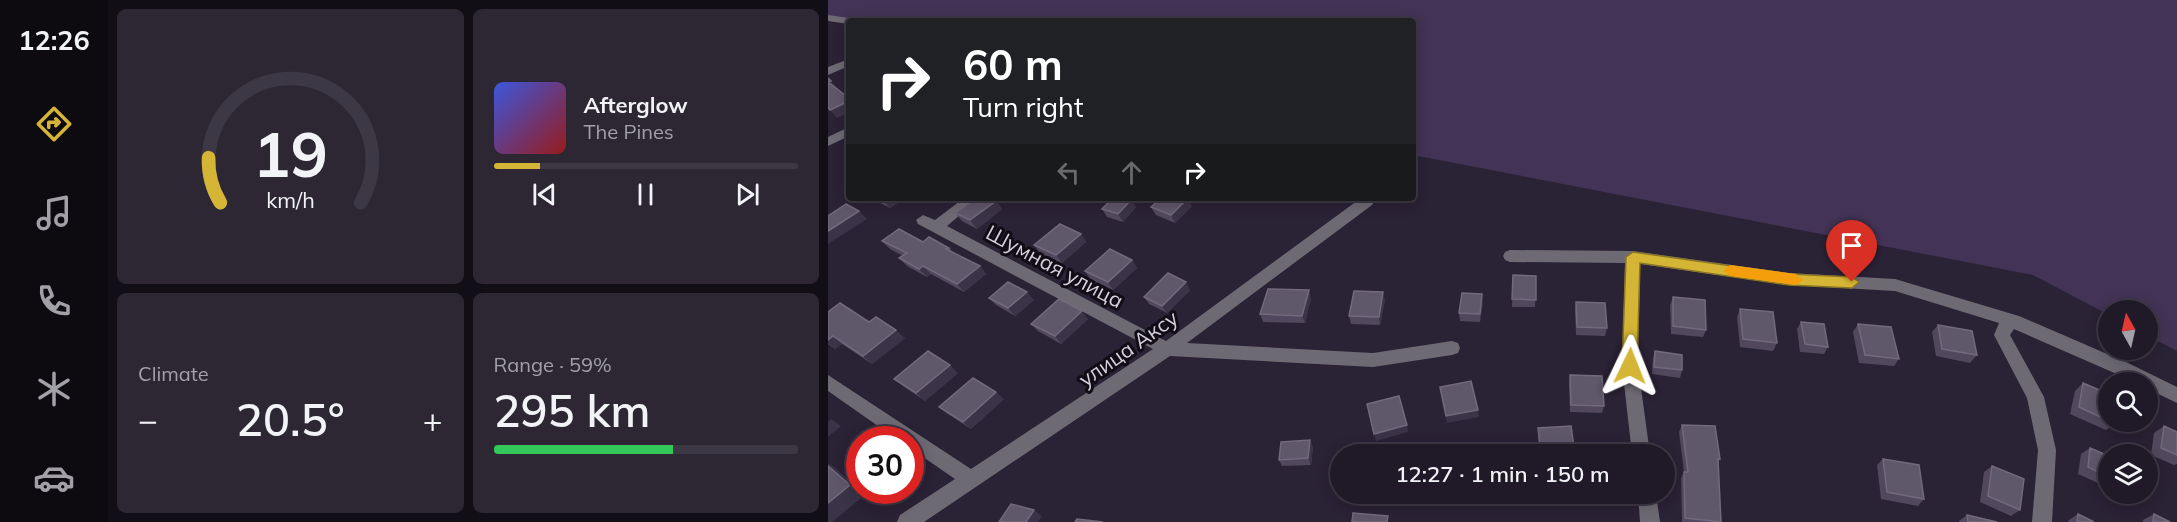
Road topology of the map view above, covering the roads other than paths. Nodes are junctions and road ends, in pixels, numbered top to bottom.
1 (828, 18) edge
2 (846, 21) edge
3 (846, 63) edge
4 (828, 71) edge
5 (846, 133) edge
6 (828, 142) edge
7 (968, 201) edge
8 (1358, 201) edge
9 (1510, 256) dead end
10 (1633, 257) junction
11 (2013, 321) junction
12 (1452, 348) dead end
13 (1167, 350) junction
14 (828, 382) edge
15 (2177, 395) edge
16 (1640, 444) edge
17 (972, 480) junction
18 (1648, 504) edge
19 (907, 522) edge
20 (1650, 522) edge
21 (2042, 522) edge

1 - 2 street
3 - 4 street
5 - 6 street
7 - 13 street, Шумная улица
8 - 13 street, улица Аксу
9 - 10 street
10 - 11 street
10 - 16 street
11 - 15 street
11 - 21 street
12 - 13 street
13 - 17 street, улица Аксу
14 - 17 street
17 - 19 street, улица Аксу
18 - 20 street

